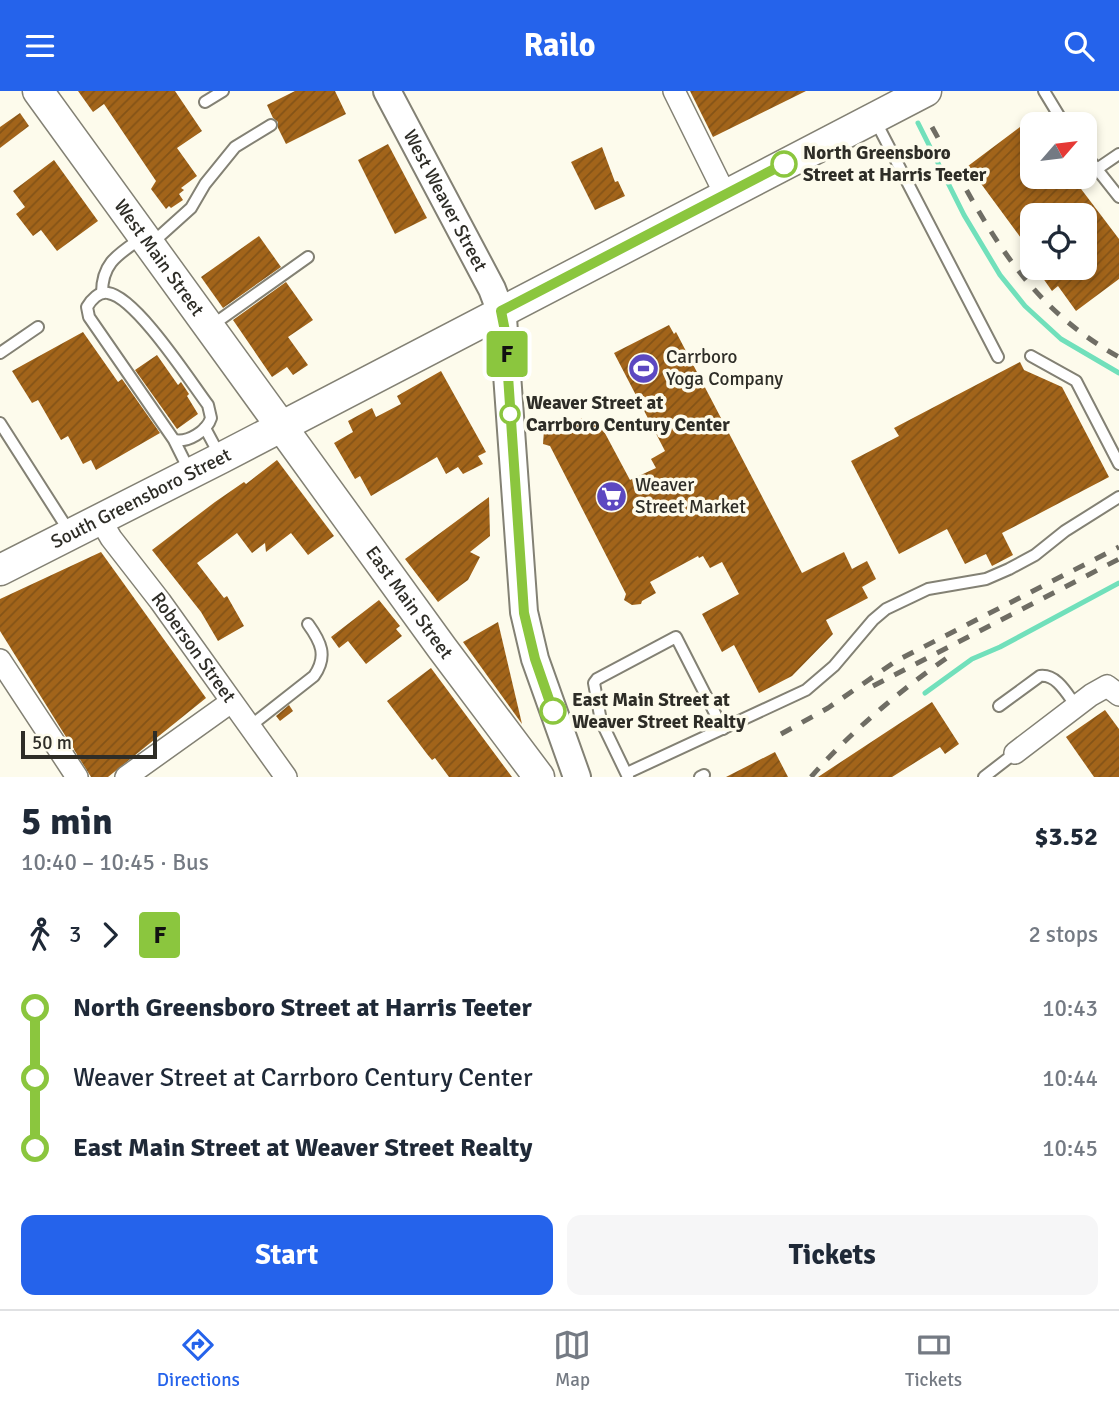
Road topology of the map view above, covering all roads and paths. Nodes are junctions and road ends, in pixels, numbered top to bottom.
1 (38, 91) edge
2 (223, 91) edge
3 (387, 91) edge
4 (674, 91) edge
5 (926, 91) edge
6 (1044, 91) edge
7 (205, 102) dead end
8 (1057, 112) edge
9 (874, 118) junction
10 (271, 125) dead end
11 (1119, 155) edge
12 (1097, 169) joint
13 (725, 194) junction
14 (1119, 197) edge
15 (146, 242) junction
16 (309, 257) dead end
17 (102, 293) junction
18 (501, 311) junction
19 (38, 327) dead end
20 (208, 328) junction
21 (0, 353) edge
22 (1031, 356) dead end
23 (998, 357) dead end
24 (0, 423) edge
25 (281, 426) junction
26 (205, 428) junction
27 (174, 440) junction
28 (221, 459) junction
29 (1119, 464) edge
30 (191, 473) junction
31 (1119, 497) edge
32 (100, 519) junction
33 (71, 534) junction
34 (0, 570) edge
35 (309, 624) dead end
36 (0, 660) edge
37 (1113, 691) edge
38 (231, 702) junction
39 (999, 706) dead end
40 (1076, 706) junction
41 (249, 727) junction
42 (723, 729) junction
43 (1015, 753) joint
44 (627, 775) edge
45 (78, 777) edge
46 (126, 777) edge
47 (286, 777) edge
48 (539, 777) edge
49 (577, 777) edge
50 (984, 777) edge

1 - 15 main road, West Main Street
2 - 7 lane
3 - 18 street, West Weaver Street
4 - 13 street
5 - 9 main road, South Greensboro Street
6 - 8 lane
9 - 13 main road, South Greensboro Street
9 - 23 lane
10 - 15 lane
11 - 12 lane
12 - 14 lane
13 - 18 main road, South Greensboro Street
15 - 17 lane
15 - 20 main road, West Main Street
16 - 20 lane
17 - 26 lane
17 - 27 lane
18 - 25 main road, South Greensboro Street
18 - 49 street, West Weaver Street
19 - 21 lane
20 - 25 main road, West Main Street
22 - 29 lane
24 - 33 lane
25 - 28 main road, South Greensboro Street
25 - 48 main road, East Main Street
26 - 27 lane
26 - 28 lane
27 - 30 lane
28 - 30 main road, South Greensboro Street
30 - 32 main road, South Greensboro Street
31 - 42 lane
32 - 33 main road, South Greensboro Street
32 - 38 street, Roberson Street
33 - 34 main road, South Greensboro Street
35 - 41 lane
36 - 45 street
37 - 40 street
38 - 41 street, Roberson Street
38 - 46 street
39 - 40 lane
40 - 43 street
41 - 47 street, Roberson Street
42 - 44 lane
42 - 44 lane
43 - 50 lane

